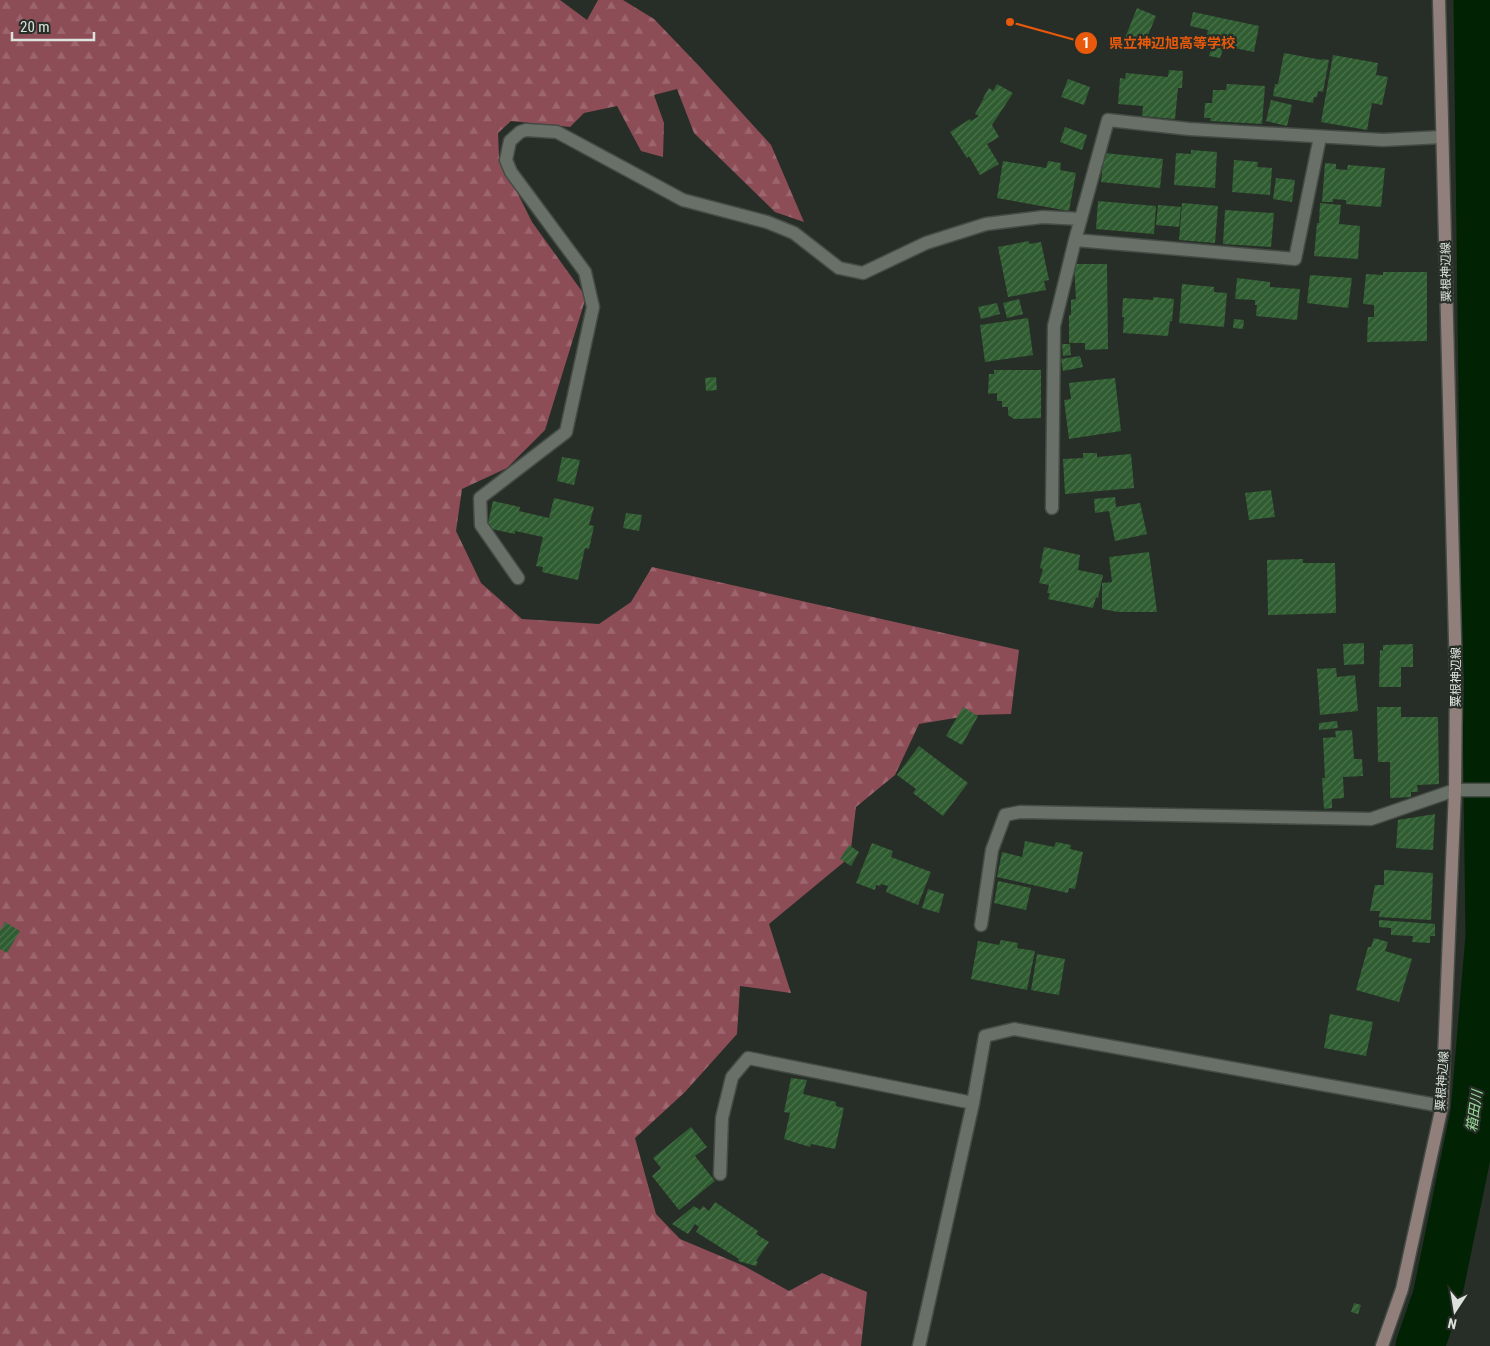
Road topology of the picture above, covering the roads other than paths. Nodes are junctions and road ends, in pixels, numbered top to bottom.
1 (1439, 0) edge
2 (1320, 137) junction
3 (1442, 137) junction
4 (1081, 220) junction
5 (1075, 240) junction
6 (1052, 508) dead end
7 (518, 578) dead end
8 (1459, 790) junction
9 (1490, 790) edge
10 (981, 925) dead end
11 (973, 1103) junction
12 (1442, 1106) junction
13 (720, 1174) dead end
14 (919, 1346) edge
15 (1382, 1346) edge

1 - 3 main road, 粟根神辺線
2 - 3 street
2 - 4 street
2 - 5 street
3 - 8 main road, 粟根神辺線
4 - 5 street
4 - 7 street
5 - 6 street
8 - 9 street
8 - 10 street
8 - 12 main road, 粟根神辺線
11 - 12 street
11 - 13 street
11 - 14 street
12 - 15 main road, 粟根神辺線

